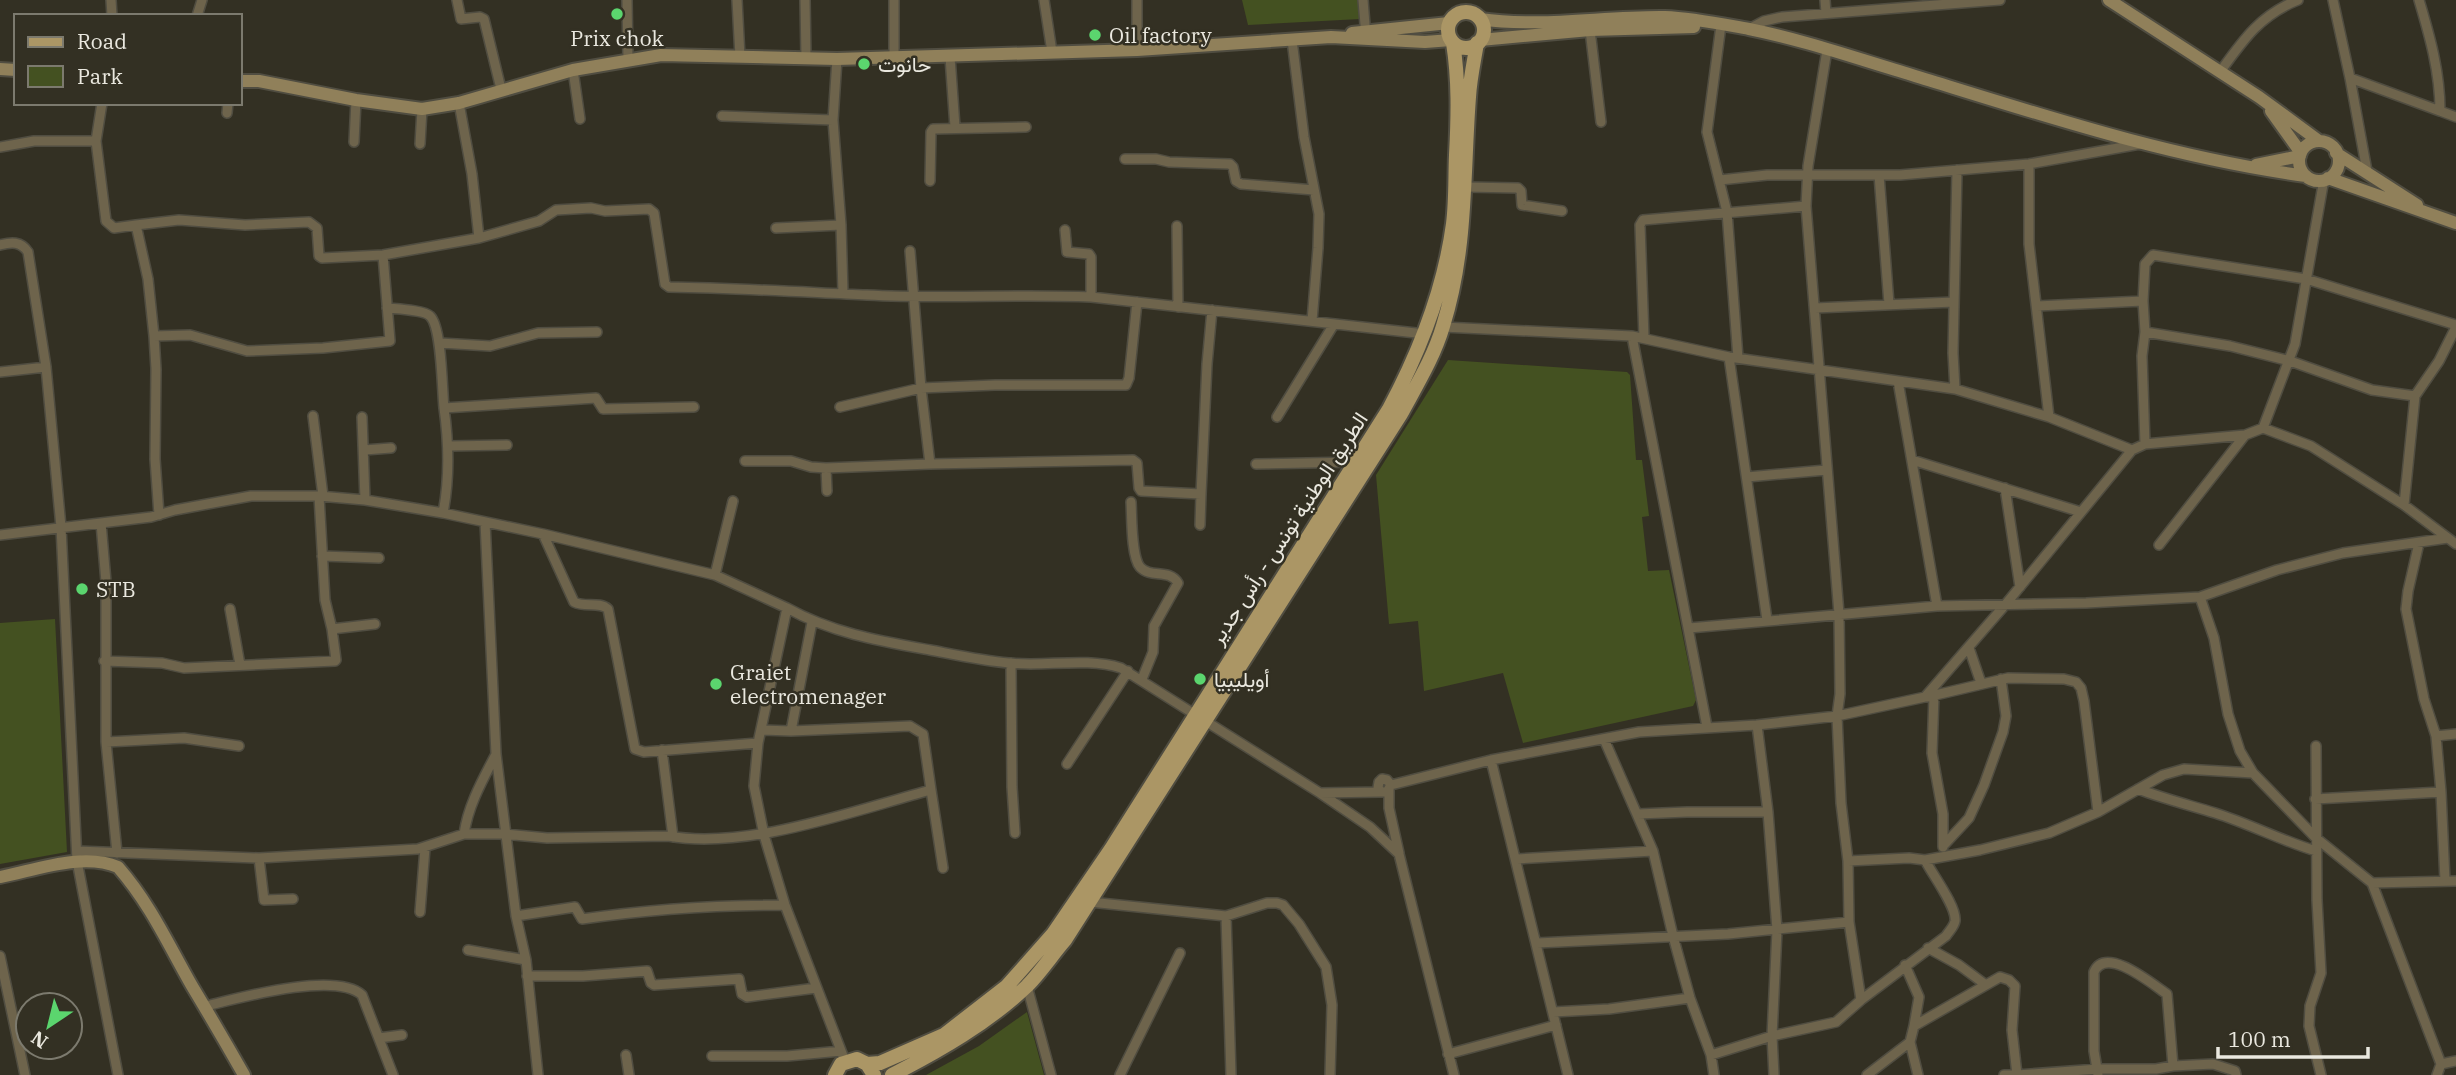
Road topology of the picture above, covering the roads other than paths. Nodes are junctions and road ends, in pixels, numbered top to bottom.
1 (457, 0) edge
2 (626, 0) edge
3 (737, 0) edge
4 (805, 0) edge
5 (894, 0) edge
6 (1044, 0) edge
7 (1137, 0) edge
8 (1363, 0) edge
9 (1454, 0) edge
10 (1475, 0) edge
11 (1825, 0) edge
12 (2000, 0) edge
13 (2109, 0) edge
14 (2298, 0) edge
15 (2333, 0) edge
16 (2419, 0) edge
17 (1826, 13) junction
18 (1479, 17) junction
19 (1450, 20) junction
20 (1721, 26) junction
21 (1742, 28) junction
22 (1590, 30) junction
23 (1366, 34) junction
24 (1292, 40) junction
25 (1452, 41) junction
26 (1479, 42) junction
27 (1137, 50) junction
28 (1827, 50) junction
29 (1052, 52) junction
30 (740, 57) junction
31 (894, 57) junction
32 (950, 57) junction
33 (806, 58) junction
34 (837, 59) junction
35 (628, 60) junction
36 (573, 70) junction
37 (2220, 72) junction
38 (2350, 78) junction
39 (242, 81) edge
40 (501, 89) junction
41 (2259, 97) junction
42 (356, 100) junction
43 (459, 103) junction
44 (102, 105) edge
45 (422, 109) junction
46 (2440, 111) junction
47 (722, 116) dead end
48 (2456, 117) edge
49 (580, 119) dead end
50 (833, 120) junction
51 (1601, 122) dead end
52 (956, 127) junction
53 (1026, 127) dead end
54 (96, 141) junction
55 (2319, 141) junction
56 (354, 142) dead end
57 (420, 144) dead end
58 (2140, 144) junction
59 (0, 147) edge
60 (2336, 153) junction
61 (2300, 154) junction
62 (0, 156) edge
63 (1125, 159) dead end
64 (2029, 164) junction
65 (2249, 167) junction
66 (1957, 170) junction
67 (2367, 171) junction
68 (1880, 175) junction
69 (1806, 176) junction
70 (2306, 176) junction
71 (2326, 179) junction
72 (1720, 180) junction
73 (930, 181) dead end
74 (1466, 187) junction
75 (1314, 190) junction
76 (1806, 206) junction
77 (1562, 211) dead end
78 (1727, 212) junction
79 (2432, 216) junction
80 (2455, 220) edge
81 (136, 225) junction
82 (841, 225) junction
83 (1177, 226) dead end
84 (776, 228) dead end
85 (1065, 230) dead end
86 (479, 238) junction
87 (0, 245) edge
88 (910, 251) dead end
89 (383, 256) junction
90 (2306, 279) junction
91 (843, 293) junction
92 (914, 295) junction
93 (1091, 297) junction
94 (2143, 301) junction
95 (1137, 302) junction
96 (1954, 302) junction
97 (1889, 304) junction
98 (2037, 306) junction
99 (387, 307) junction
100 (1178, 307) junction
101 (1815, 308) junction
102 (1212, 310) junction
103 (1312, 320) junction
104 (1334, 324) junction
105 (2456, 326) edge
106 (1443, 327) junction
107 (597, 331) dead end
108 (2145, 331) junction
109 (1425, 334) junction
110 (154, 336) junction
111 (1632, 337) junction
112 (1644, 338) junction
113 (440, 343) junction
114 (1733, 357) junction
115 (2290, 360) junction
116 (46, 368) junction
117 (1818, 368) junction
118 (0, 372) edge
119 (1898, 381) junction
120 (920, 388) junction
121 (1955, 389) junction
122 (2415, 396) junction
123 (694, 407) dead end
124 (839, 407) dead end
125 (444, 408) junction
126 (313, 416) dead end
127 (362, 417) dead end
128 (1277, 417) dead end
129 (2049, 418) junction
130 (2263, 428) junction
131 (2245, 435) junction
132 (2145, 444) junction
133 (507, 445) dead end
134 (449, 446) junction
135 (391, 448) dead end
136 (363, 450) junction
137 (2132, 450) junction
138 (1912, 460) junction
139 (745, 461) dead end
140 (1355, 462) junction
141 (930, 464) junction
142 (1256, 464) dead end
143 (826, 468) junction
144 (1826, 470) junction
145 (1746, 477) junction
146 (2005, 488) junction
147 (827, 491) dead end
148 (1201, 494) junction
149 (321, 496) junction
150 (365, 500) junction
151 (733, 501) dead end
152 (1131, 502) dead end
153 (2404, 505) junction
154 (2081, 512) junction
155 (443, 513) junction
156 (159, 515) junction
157 (485, 522) junction
158 (101, 523) junction
159 (1200, 525) dead end
160 (61, 527) junction
161 (543, 534) junction
162 (0, 535) edge
163 (2452, 541) edge
164 (2419, 543) junction
165 (2159, 545) dead end
166 (322, 556) junction
167 (379, 558) dead end
168 (715, 575) junction
169 (2020, 587) junction
170 (2200, 597) junction
171 (2006, 605) junction
172 (1937, 606) junction
173 (787, 608) junction
174 (230, 609) dead end
175 (1839, 614) junction
176 (1767, 620) junction
177 (812, 622) junction
178 (375, 624) dead end
179 (1689, 628) junction
180 (332, 629) junction
181 (1969, 648) junction
182 (104, 661) junction
183 (1011, 663) junction
184 (240, 665) junction
185 (1128, 671) junction
186 (1142, 679) junction
187 (2001, 679) junction
188 (1981, 683) junction
189 (1929, 696) junction
190 (1837, 716) junction
191 (1200, 719) junction
192 (1757, 724) junction
193 (1707, 727) junction
194 (761, 730) junction
195 (792, 731) junction
196 (2456, 734) edge
197 (2436, 736) junction
198 (1604, 739) junction
199 (106, 742) junction
200 (758, 743) junction
201 (239, 746) dead end
202 (2316, 746) dead end
203 (662, 750) junction
204 (496, 754) junction
205 (1491, 760) junction
206 (1067, 764) dead end
207 (2253, 773) junction
208 (1384, 788) junction
209 (2138, 789) junction
210 (931, 790) junction
211 (2441, 792) junction
212 (1320, 793) junction
213 (2315, 799) junction
214 (1768, 812) junction
215 (2098, 812) junction
216 (1638, 814) junction
217 (1015, 833) dead end
218 (464, 834) junction
219 (504, 834) junction
220 (764, 835) junction
221 (673, 837) junction
222 (2316, 838) junction
223 (425, 848) junction
224 (1653, 851) junction
225 (1943, 851) junction
226 (2316, 851) junction
227 (117, 853) junction
228 (1399, 854) junction
229 (77, 856) junction
230 (258, 858) junction
231 (1517, 859) junction
232 (1925, 860) junction
233 (1848, 861) junction
234 (943, 868) dead end
235 (0, 877) edge
236 (2445, 881) junction
237 (2456, 881) edge
238 (2372, 883) junction
239 (293, 899) dead end
240 (1090, 902) junction
241 (785, 905) junction
242 (420, 912) dead end
243 (516, 916) junction
244 (1226, 916) junction
245 (1849, 922) junction
246 (1777, 930) junction
247 (1673, 936) junction
248 (1537, 943) junction
249 (1928, 948) junction
250 (468, 950) dead end
251 (1180, 953) dead end
252 (0, 956) edge
253 (526, 960) junction
254 (1905, 965) junction
255 (527, 976) junction
256 (1986, 985) junction
257 (1027, 986) junction
258 (816, 988) junction
259 (1690, 998) junction
260 (1861, 1000) junction
261 (206, 1006) junction
262 (1553, 1012) junction
263 (1556, 1025) junction
264 (1914, 1026) junction
265 (402, 1035) dead end
266 (1772, 1037) junction
267 (379, 1038) junction
268 (1910, 1042) junction
269 (1448, 1054) junction
270 (626, 1055) dead end
271 (1711, 1055) junction
272 (712, 1056) dead end
273 (843, 1056) junction
274 (2456, 1061) edge
275 (2441, 1064) junction
276 (2174, 1066) junction
277 (870, 1069) edge
278 (2098, 1072) edge
279 (2156, 1072) edge
280 (835, 1074) edge
281 (25, 1075) edge
282 (118, 1075) edge
283 (244, 1075) edge
284 (393, 1075) edge
285 (538, 1075) edge
286 (629, 1075) edge
287 (892, 1075) edge
288 (1051, 1075) edge
289 (1120, 1075) edge
290 (1231, 1075) edge
291 (1329, 1075) edge
292 (1454, 1075) edge
293 (1568, 1075) edge
294 (1714, 1075) edge
295 (1774, 1075) edge
296 (1867, 1075) edge
297 (1917, 1075) edge
298 (2004, 1075) edge
299 (2017, 1075) edge
300 (2236, 1075) edge
301 (2321, 1075) edge
302 (2437, 1075) edge

1 - 40 street
2 - 35 street
3 - 30 street
4 - 33 street
5 - 31 street
6 - 29 street
7 - 27 street
8 - 23 street
9 - 19 main road
10 - 18 main road
11 - 17 street
12 - 17 street
13 - 37 main road
14 - 37 street
15 - 38 street
16 - 46 street
17 - 21 street
18 - 19 main road
18 - 20 main road
18 - 26 main road
19 - 23 main road
19 - 25 main road
20 - 21 main road
20 - 22 main road
20 - 72 street
21 - 28 main road
22 - 26 main road
22 - 51 street
23 - 24 main road
23 - 25 main road
24 - 27 main road
24 - 75 street
25 - 26 main road
25 - 109 main road, الطريق الوطنية تونس - رأس جدير
26 - 74 main road, الطريق الوطنية تونس - رأس جدير
27 - 29 main road
28 - 58 main road
28 - 69 street
29 - 32 main road
30 - 33 main road
30 - 35 main road
31 - 32 main road
31 - 34 main road
32 - 52 street
33 - 34 main road
34 - 50 street
35 - 36 main road
36 - 40 main road
36 - 49 street
37 - 41 main road
38 - 46 street
38 - 67 street
39 - 42 main road
40 - 43 main road
41 - 55 main road
41 - 61 main road
42 - 45 main road
42 - 56 street
43 - 45 main road
43 - 86 street
44 - 54 street
45 - 57 street
46 - 48 street
47 - 50 street
50 - 82 street
52 - 53 street
52 - 73 street
54 - 59 street
54 - 81 street
55 - 60 main road
55 - 61 main road
58 - 64 street
58 - 65 main road
59 - 62 street
60 - 67 main road
60 - 71 main road
61 - 65 main road
61 - 70 main road
63 - 75 street
64 - 66 street
64 - 98 street
65 - 70 main road
66 - 68 street
66 - 96 street
67 - 79 main road
68 - 69 street
68 - 97 street
69 - 72 street
69 - 76 street
70 - 71 main road
71 - 79 main road
71 - 90 street
72 - 78 street
74 - 77 street
74 - 106 main road, الطريق الوطنية تونس - رأس جدير
75 - 103 street
76 - 78 street
76 - 101 street
78 - 112 street
78 - 114 street
79 - 80 main road
81 - 89 street
81 - 110 street
82 - 84 street
82 - 91 street
83 - 100 street
85 - 93 street
86 - 89 street
86 - 91 street
87 - 116 street
88 - 92 street
89 - 99 street
90 - 94 street
90 - 105 street
90 - 115 street
91 - 92 street
92 - 93 street
92 - 120 street
93 - 95 street
94 - 98 street
94 - 108 street
95 - 100 street
95 - 120 street
96 - 97 street
96 - 121 street
97 - 101 street
98 - 129 street
99 - 110 street
99 - 113 street
100 - 102 street
101 - 117 street
102 - 103 street
102 - 148 street
103 - 104 street
104 - 109 street
104 - 128 street
105 - 122 street
106 - 111 street
106 - 191 main road, الطريق الوطنية تونس - رأس جدير
107 - 113 street
108 - 115 street
108 - 132 street
109 - 140 main road, الطريق الوطنية تونس - رأس جدير
110 - 156 street
111 - 112 street
111 - 179 street
112 - 114 street
113 - 125 street
114 - 117 street
114 - 145 street
115 - 122 street
115 - 130 street
116 - 118 street
116 - 160 street
117 - 119 street
117 - 144 street
119 - 121 street
119 - 138 street
120 - 124 street
120 - 141 street
121 - 129 street
122 - 153 street
123 - 125 street
125 - 134 street
126 - 149 street
127 - 136 street
129 - 137 street
130 - 131 street
130 - 153 street
131 - 132 street
131 - 165 street
132 - 137 street
133 - 134 street
134 - 155 street
135 - 136 street
136 - 150 street
137 - 154 street
138 - 146 street
138 - 172 street
139 - 143 street
140 - 142 street
140 - 191 main road, الطريق الوطنية تونس - رأس جدير
141 - 143 street
141 - 148 street
143 - 147 street
144 - 145 street
144 - 175 street
145 - 176 street
146 - 154 street
146 - 169 street
148 - 159 street
149 - 150 street
149 - 156 street
149 - 166 street
150 - 155 street
151 - 168 street
152 - 186 street
153 - 163 street
154 - 169 street
155 - 157 street
156 - 158 street
157 - 161 street
157 - 204 street
158 - 160 street
158 - 182 street
160 - 162 street
160 - 229 street
161 - 168 street
161 - 203 street
163 - 164 street
164 - 170 street
164 - 197 street
166 - 167 street
166 - 180 street
168 - 173 street
169 - 171 street
170 - 171 street
170 - 207 street
171 - 172 street
171 - 181 street
172 - 175 street
173 - 177 street
173 - 194 street
174 - 184 street
175 - 176 street
175 - 190 street
176 - 179 street
177 - 183 street
177 - 195 street
178 - 180 street
179 - 193 street
180 - 184 street
181 - 188 street
181 - 189 street
182 - 184 street
182 - 199 street
183 - 185 street
183 - 217 street
185 - 186 street
185 - 206 street
186 - 191 street
187 - 188 street
187 - 215 street
187 - 225 street
188 - 189 street
189 - 190 street
189 - 225 street
190 - 192 street
190 - 233 street
191 - 212 street
191 - 240 main road, الطريق الوطنية تونس - رأس جدير
191 - 277 main road, الطريق الوطنية تونس - رأس جدير
192 - 193 street
192 - 214 street
193 - 198 street
194 - 195 street
194 - 200 street
195 - 210 street
196 - 197 street
197 - 211 street
198 - 205 street
198 - 216 street
199 - 201 street
199 - 227 street
200 - 203 street
200 - 220 street
202 - 213 street
203 - 221 street
204 - 218 street
204 - 219 street
205 - 208 street
205 - 231 street
207 - 209 street
207 - 222 street
208 - 212 street
208 - 228 street
209 - 215 street
209 - 226 street
210 - 220 street
210 - 234 street
211 - 213 street
211 - 236 street
212 - 228 street
213 - 222 street
214 - 216 street
214 - 246 street
215 - 225 street
216 - 224 street
218 - 219 street
218 - 223 street
219 - 221 street
219 - 243 street
220 - 221 street
220 - 241 street
222 - 226 street
222 - 238 street
223 - 230 street
223 - 242 street
224 - 231 street
224 - 247 street
225 - 232 street
226 - 301 street
227 - 229 street
227 - 230 street
228 - 269 street
229 - 235 main road
229 - 261 main road
229 - 282 street
230 - 239 street
231 - 248 street
232 - 233 street
232 - 249 street
233 - 245 street
236 - 237 street
236 - 238 street
238 - 275 street
240 - 244 street
240 - 257 main road, الطريق الوطنية تونس - رأس جدير
241 - 243 street
241 - 258 street
243 - 253 street
244 - 290 street
244 - 291 street
245 - 246 street
245 - 260 street
246 - 247 street
246 - 266 street
247 - 248 street
247 - 259 street
248 - 262 street
249 - 254 street
249 - 256 street
250 - 253 street
251 - 289 street
252 - 281 street
253 - 255 street
254 - 260 street
254 - 264 street
255 - 258 street
255 - 285 street
256 - 264 street
256 - 299 street
257 - 287 main road, الطريق الوطنية تونس - رأس جدير
257 - 288 street
258 - 273 street
259 - 262 street
259 - 271 street
260 - 266 street
261 - 267 street
261 - 283 main road
262 - 263 street
263 - 269 street
263 - 293 street
264 - 268 street
265 - 267 street
266 - 271 street
266 - 295 street
267 - 284 street
268 - 296 street
268 - 297 street
269 - 292 street
270 - 286 street
271 - 294 street
272 - 273 street
273 - 277 main road
273 - 280 main road
274 - 275 street
275 - 302 street
276 - 278 street
276 - 279 street
276 - 300 street
278 - 279 street
278 - 299 street
298 - 299 street

